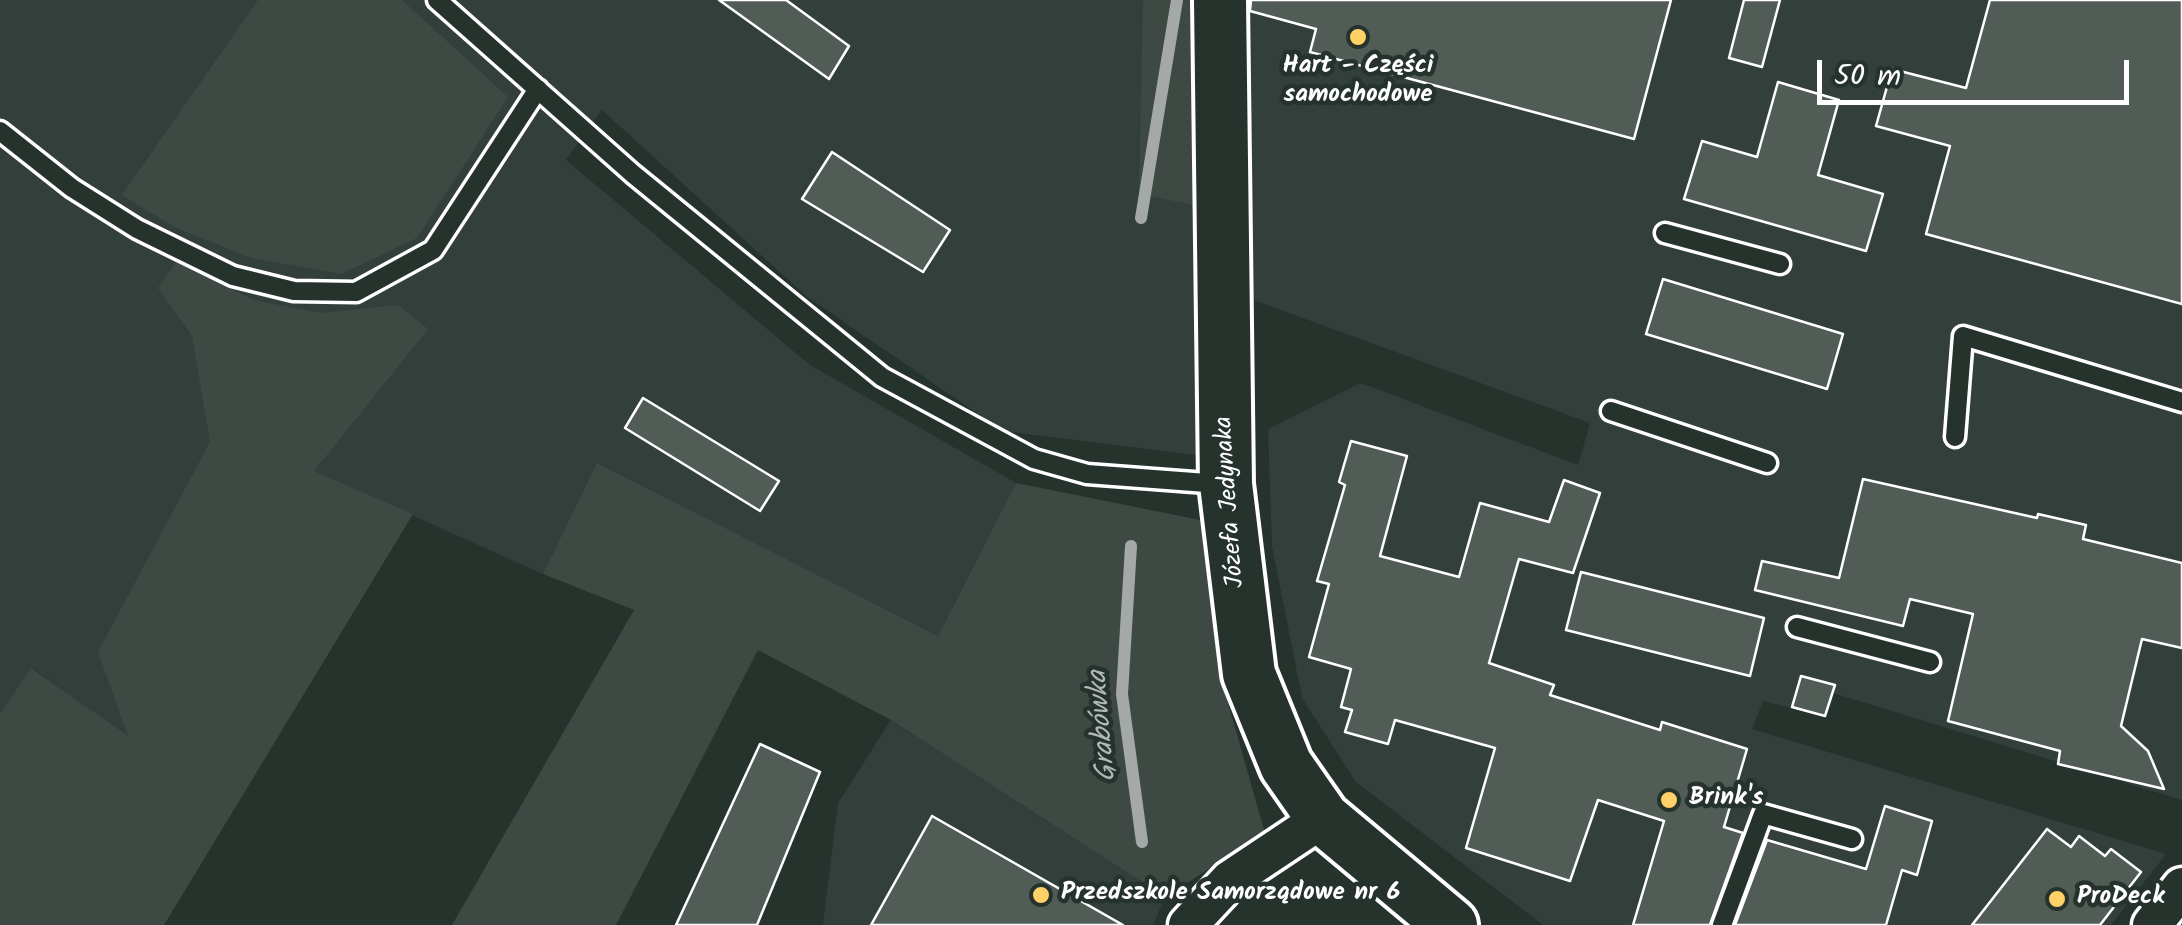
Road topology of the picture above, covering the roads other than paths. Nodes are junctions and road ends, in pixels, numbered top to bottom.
1 (437, 0) edge
2 (1220, 0) edge
3 (538, 89) junction
4 (0, 132) edge
5 (1664, 233) dead end
6 (1780, 264) dead end
7 (2182, 402) edge
8 (1611, 411) dead end
9 (1955, 437) dead end
10 (1767, 462) dead end
11 (1226, 484) junction
12 (1798, 627) dead end
13 (1930, 662) dead end
14 (1322, 818) junction
15 (1852, 838) dead end
16 (2182, 887) edge
17 (1188, 925) edge
18 (1451, 925) edge
19 (1722, 925) edge
20 (2152, 925) edge

1 - 3 lane
2 - 11 street, Józefa Jedynaka
3 - 4 lane
3 - 11 lane
5 - 6 lane
7 - 9 lane
8 - 10 lane
11 - 14 street, Józefa Jedynaka
12 - 13 lane
14 - 17 street
14 - 18 street, Józefa Jedynaka
15 - 19 lane
16 - 20 street

